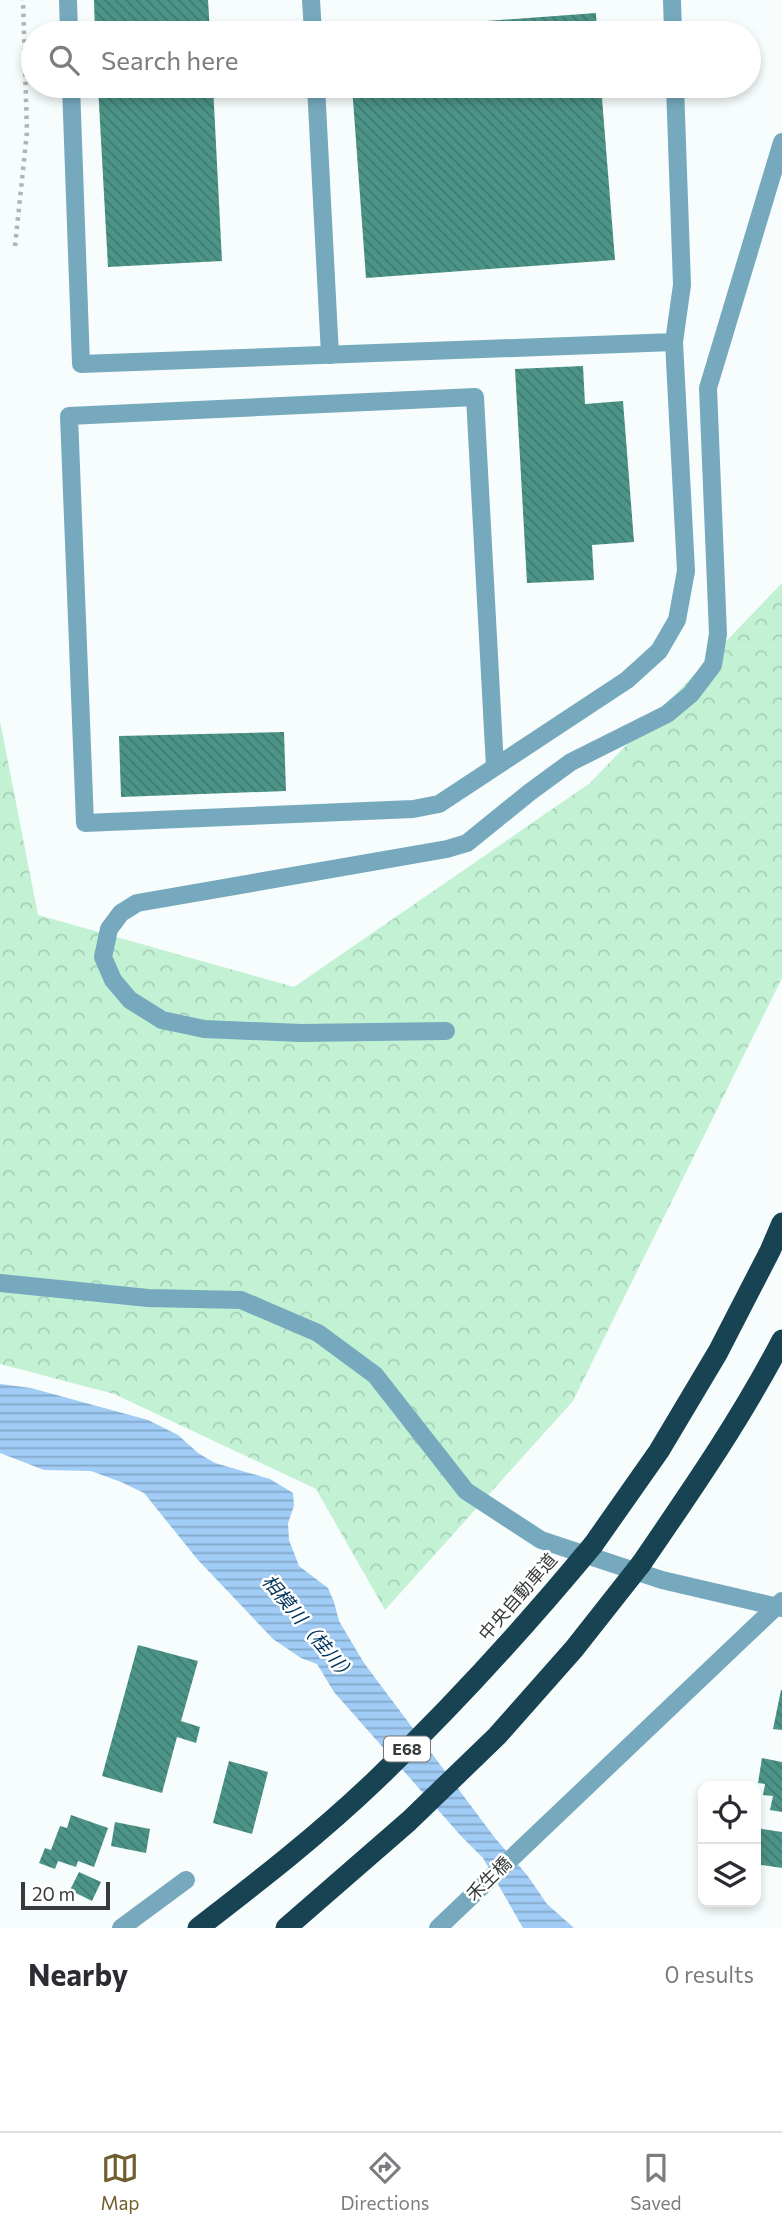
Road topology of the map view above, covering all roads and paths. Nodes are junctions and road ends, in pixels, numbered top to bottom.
1 (23, 0) edge
2 (68, 0) edge
3 (311, 0) edge
4 (672, 0) edge
5 (24, 21) edge
6 (69, 21) edge
7 (312, 21) edge
8 (673, 21) edge
9 (26, 98) edge
10 (71, 98) edge
11 (317, 98) edge
12 (675, 98) edge
13 (782, 142) edge
14 (15, 246) dead end
15 (674, 342) junction
16 (330, 355) junction
17 (495, 766) junction
18 (446, 1031) dead end
19 (782, 1223) edge
20 (0, 1283) edge
21 (782, 1340) edge
22 (781, 1605) edge
23 (186, 1880) dead end
24 (441, 1925) edge
25 (121, 1928) edge
26 (198, 1928) edge
27 (286, 1928) edge

1 - 5 path
2 - 6 street
3 - 7 street
4 - 8 street
9 - 14 path
10 - 16 street
11 - 16 street
12 - 15 street
13 - 18 street
15 - 16 street
15 - 17 street
17 - 17 street
19 - 26 highway, 中央自動車道 / E68, bridge
20 - 22 street
21 - 27 highway, bridge
22 - 24 street, 禾生橋
23 - 25 street

